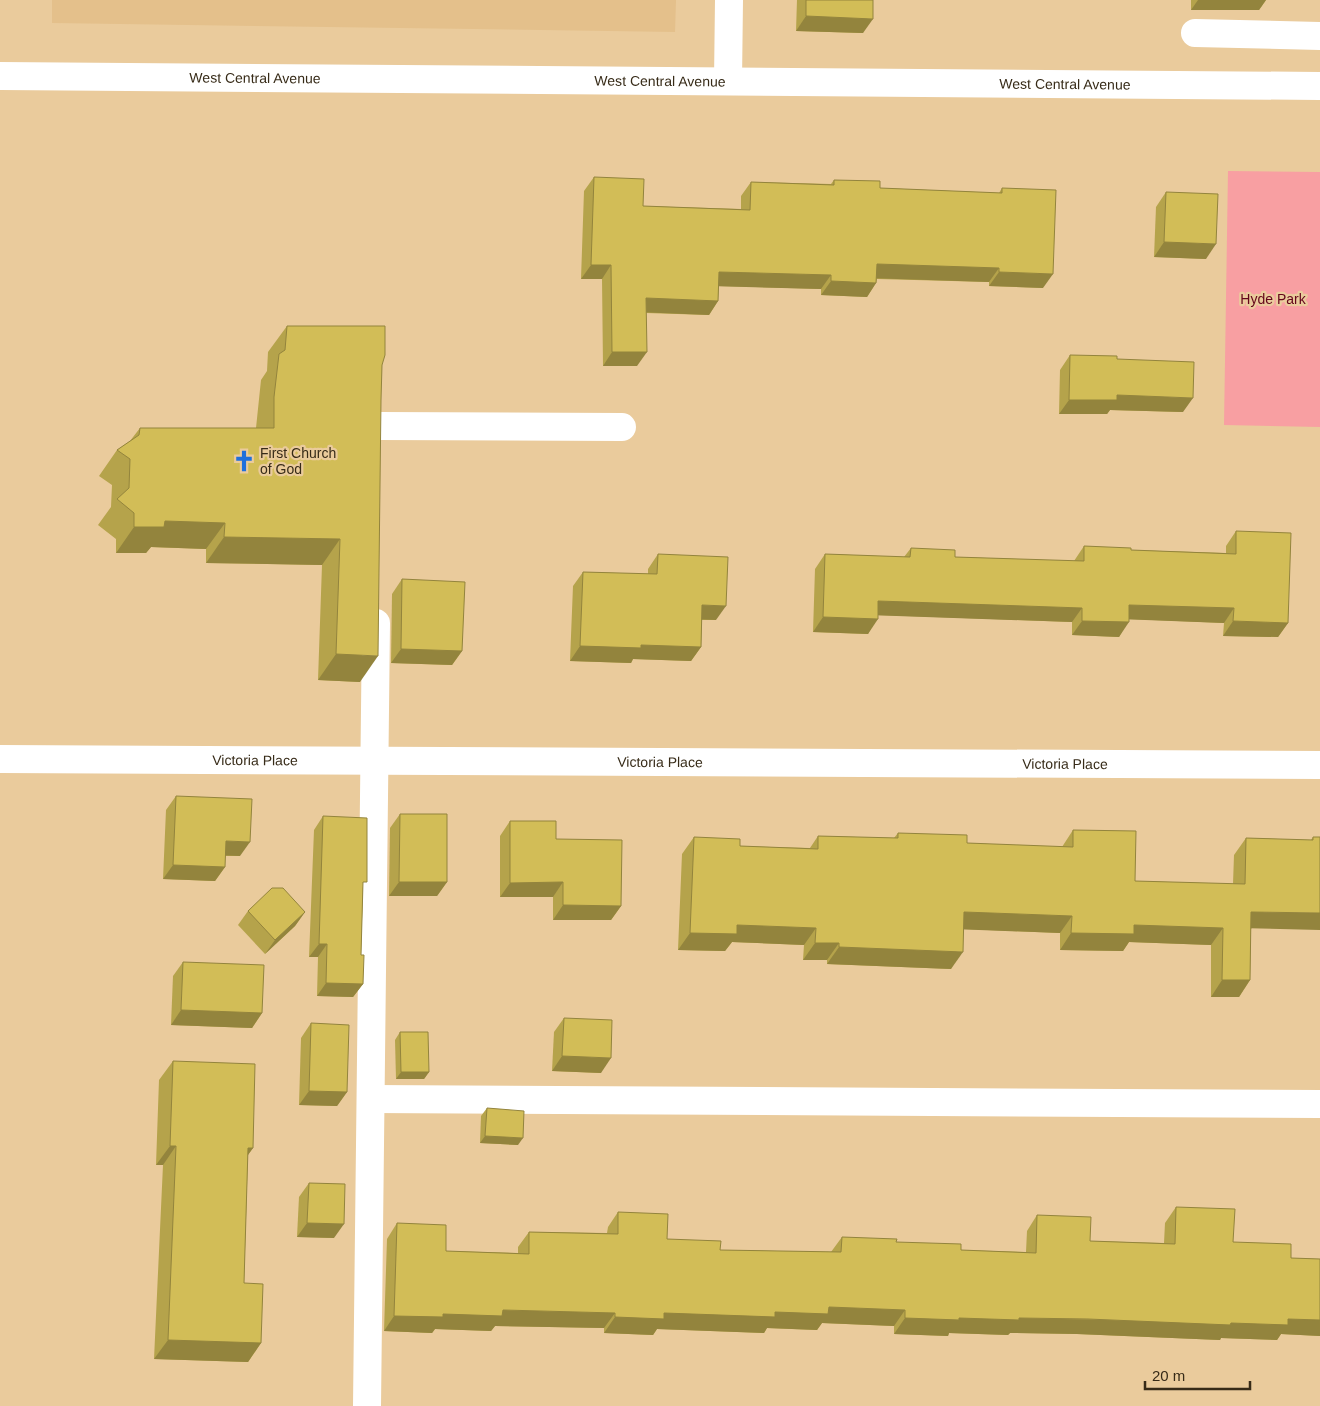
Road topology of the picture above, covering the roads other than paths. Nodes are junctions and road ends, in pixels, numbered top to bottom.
1 (728, 0) edge
2 (1195, 34) dead end
3 (1320, 36) edge
4 (0, 76) edge
5 (728, 81) junction
6 (1320, 86) edge
7 (622, 427) dead end
8 (378, 455) edge
9 (376, 603) edge
10 (0, 759) edge
11 (375, 761) junction
12 (1320, 765) edge
13 (370, 1099) junction
14 (1320, 1104) edge
15 (367, 1406) edge

1 - 5 street
2 - 3 street
4 - 5 street, West Central Avenue
5 - 6 street, West Central Avenue
7 - 8 street
9 - 11 street
10 - 11 street, Victoria Place
11 - 12 street, Victoria Place
11 - 13 street
13 - 14 street
13 - 15 street

